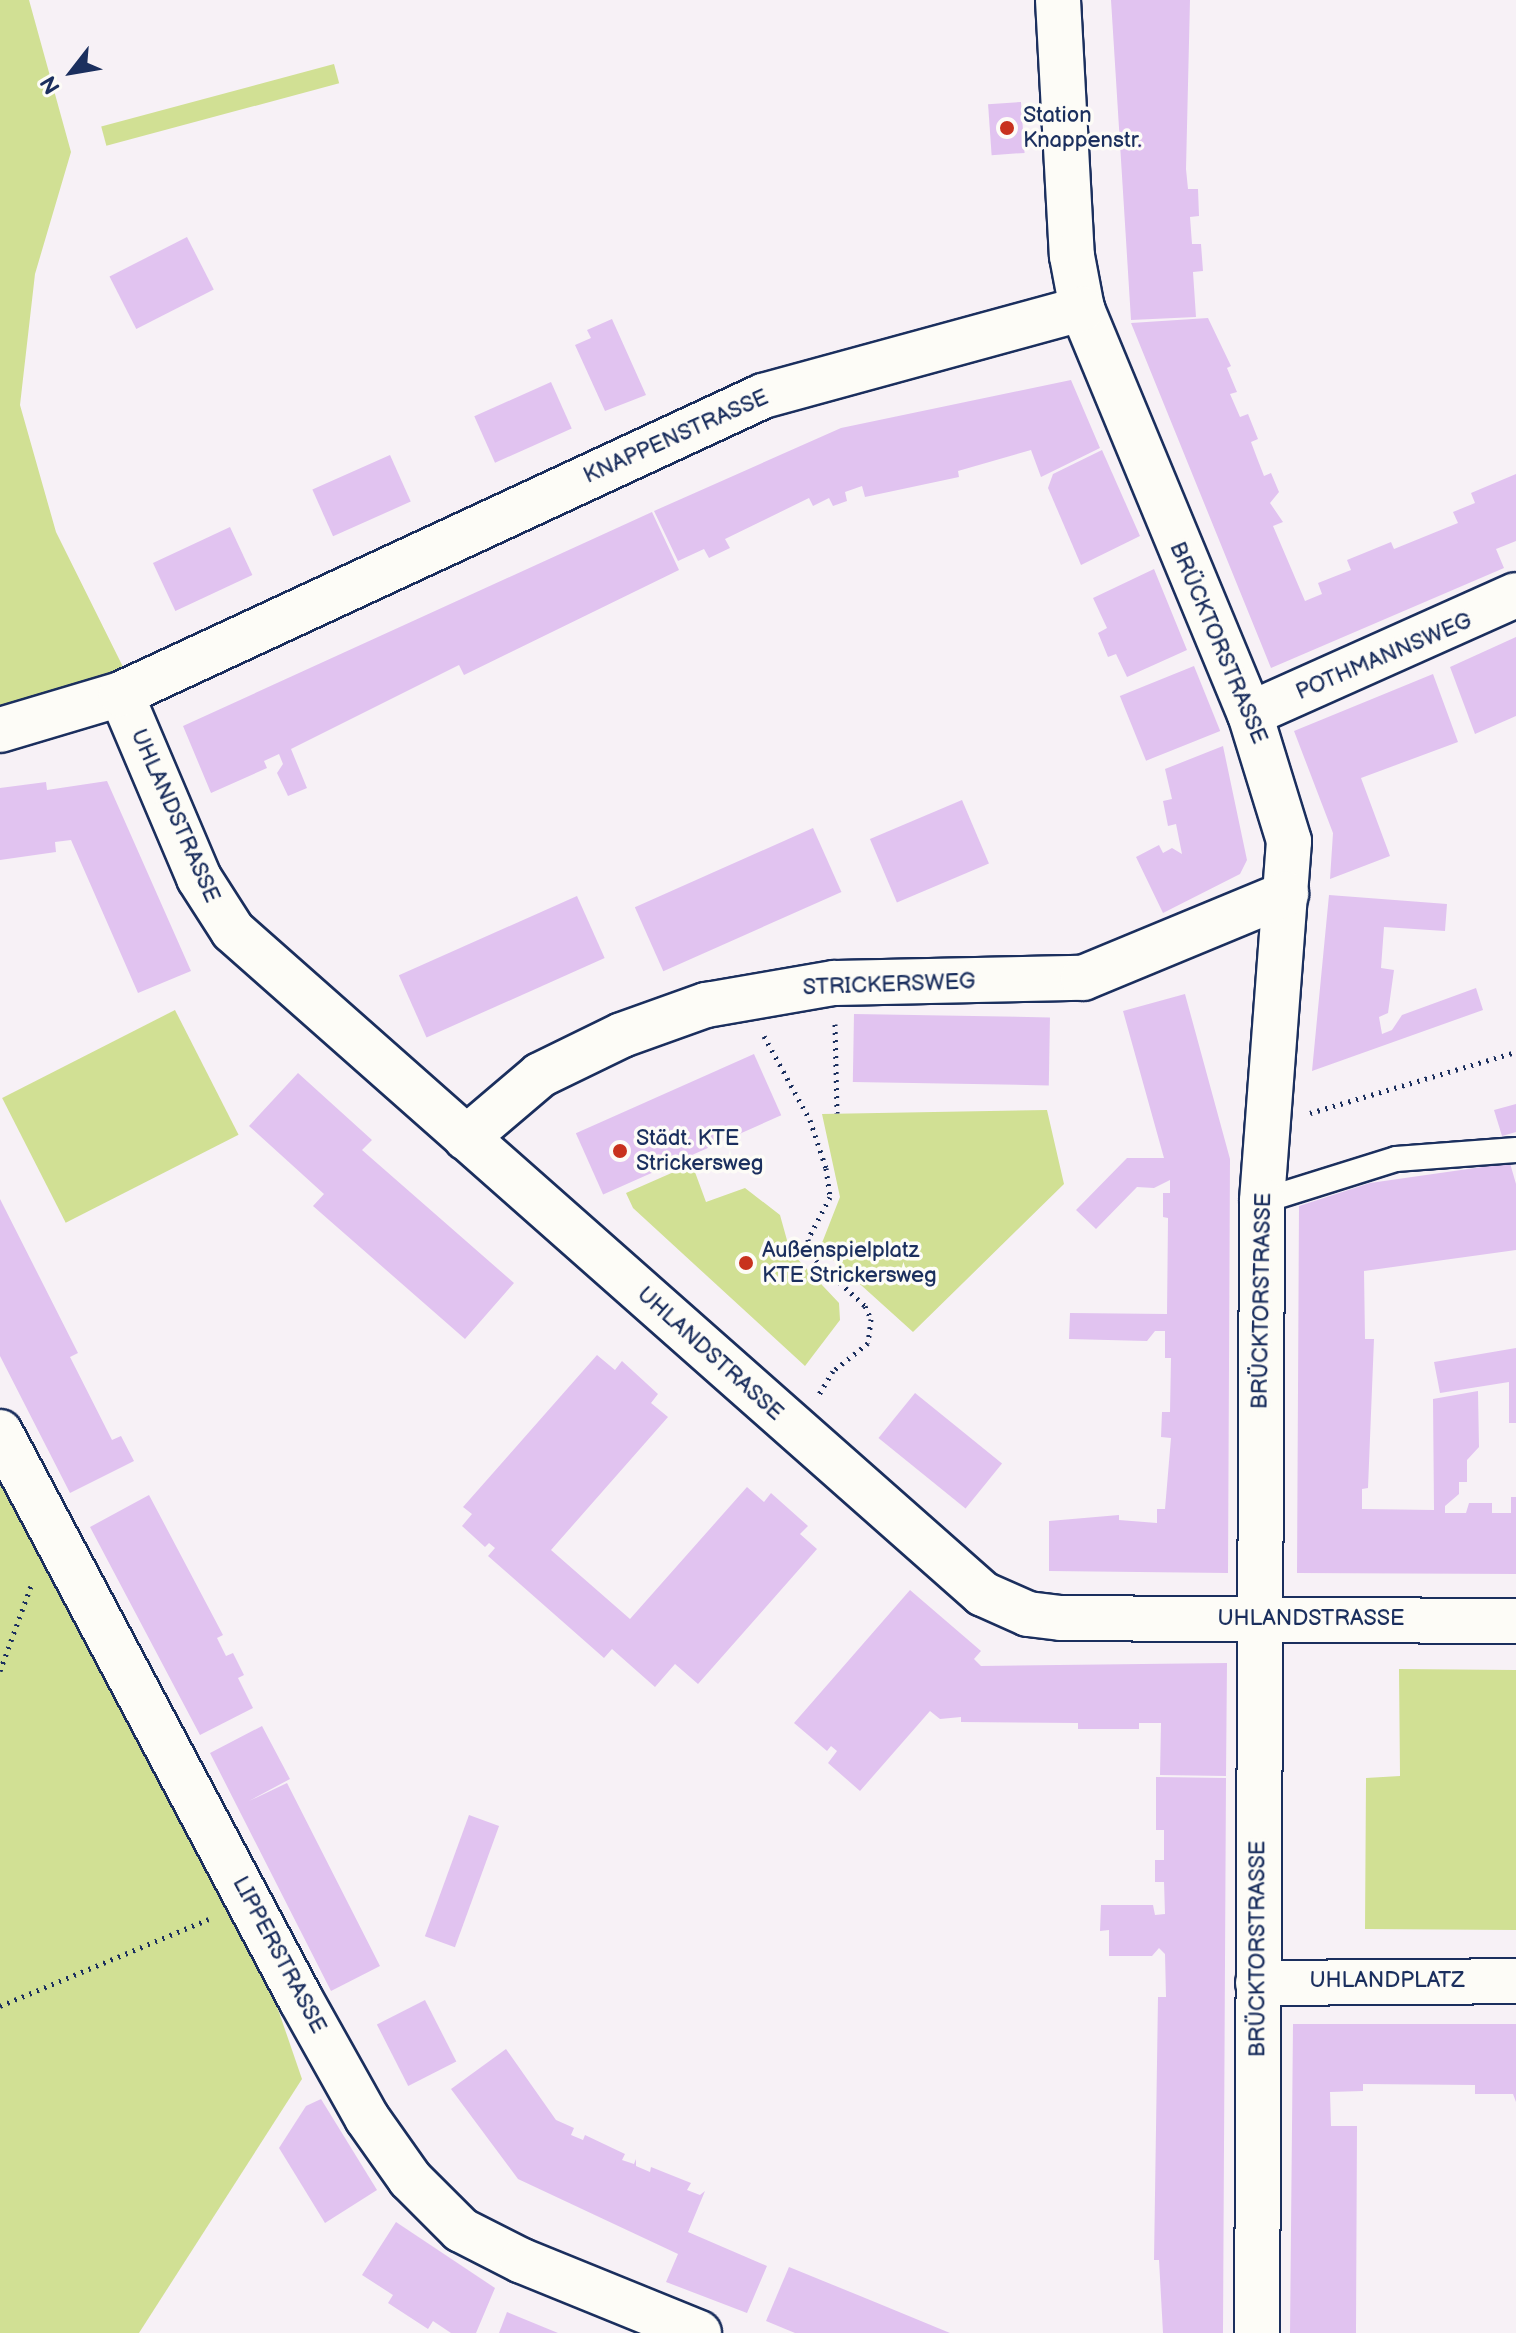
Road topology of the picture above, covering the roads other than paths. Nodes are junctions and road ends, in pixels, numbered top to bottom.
1 (1058, 0) edge
2 (1082, 309) junction
3 (1516, 595) edge
4 (121, 694) junction
5 (1250, 714) junction
6 (0, 730) edge
7 (1286, 894) junction
8 (466, 1138) junction
9 (1516, 1150) edge
10 (1262, 1201) junction
11 (0, 1432) edge
12 (1258, 1619) junction
13 (1516, 1621) edge
14 (1516, 1981) edge
15 (1258, 1983) junction
16 (699, 2333) edge
17 (1257, 2333) edge

1 - 2 street
2 - 4 street, KNAPPENSTRASSE
2 - 5 street, BRÜCKTORSTRASSE
3 - 5 street, POTHMANNSWEG
4 - 6 street, KNAPPENSTRASSE
4 - 8 street, UHLANDSTRASSE
5 - 7 street, BRÜCKTORSTRASSE
7 - 8 street, STRICKERSWEG
7 - 10 street, BRÜCKTORSTRASSE
8 - 12 street, UHLANDSTRASSE
9 - 10 lane
10 - 12 street, BRÜCKTORSTRASSE
11 - 16 street, LIPPERSTRASSE
12 - 13 street, UHLANDSTRASSE
12 - 15 street, BRÜCKTORSTRASSE
14 - 15 street, UHLANDPLATZ
15 - 17 street, BRÜCKTORSTRASSE

